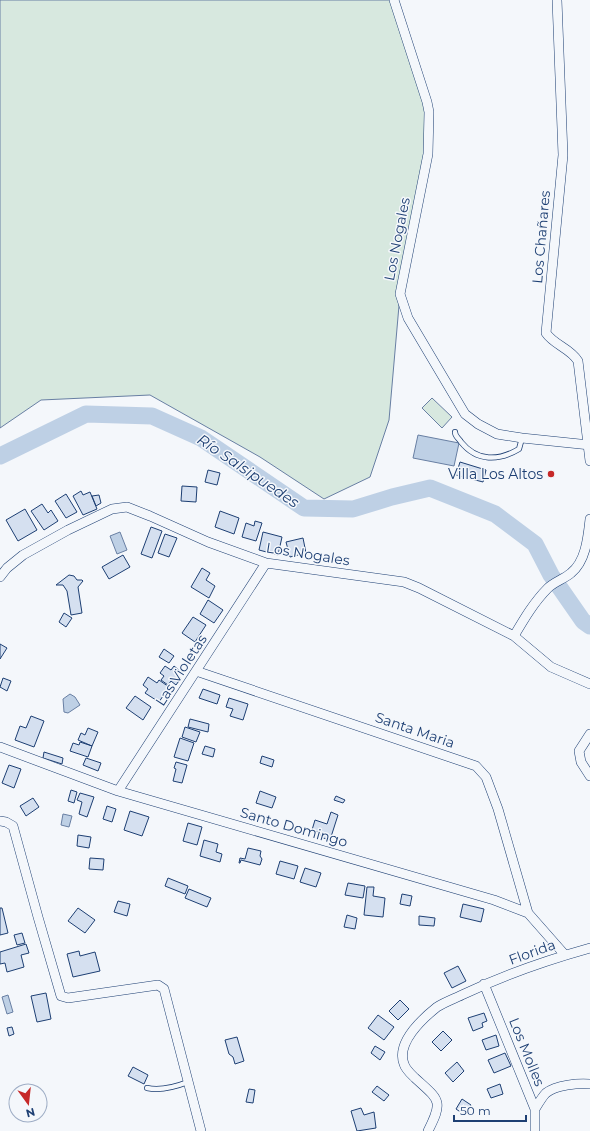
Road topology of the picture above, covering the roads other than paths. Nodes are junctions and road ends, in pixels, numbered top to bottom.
1 (394, 0) edge
2 (557, 0) edge
3 (454, 432) dead end
4 (522, 438) junction
5 (589, 445) edge
6 (590, 461) edge
7 (590, 519) edge
8 (266, 563) junction
9 (0, 577) edge
10 (514, 636) junction
11 (196, 671) junction
12 (590, 684) edge
13 (590, 734) edge
14 (0, 747) edge
15 (590, 776) edge
16 (118, 791) junction
17 (0, 821) edge
18 (528, 913) junction
19 (590, 948) edge
20 (565, 955) junction
21 (484, 984) junction
22 (188, 1082) junction
23 (590, 1084) edge
24 (148, 1088) dead end
25 (535, 1109) junction
26 (201, 1131) edge
27 (428, 1131) edge
28 (535, 1131) edge

1 - 4 street, Los Nogales
2 - 5 street, Los Chañares
3 - 4 lane
4 - 5 street, Los Nogales
5 - 6 street, Los Chañares
7 - 10 street
8 - 9 street, Los Nogales
8 - 10 street, Los Nogales
8 - 11 street, Las Violetas
10 - 12 street, Los Nogales
11 - 16 street, Las Violetas
11 - 18 street, Santa Maria
13 - 15 street
14 - 16 street, Santo Domingo
16 - 18 street, Santo Domingo
17 - 22 street
18 - 20 street, Santo Domingo
19 - 20 street, Florida
20 - 21 street, Florida
21 - 25 street, Los Molles
21 - 27 street, Florida
22 - 24 lane
22 - 26 street
23 - 25 street
25 - 28 street, Los Molles

